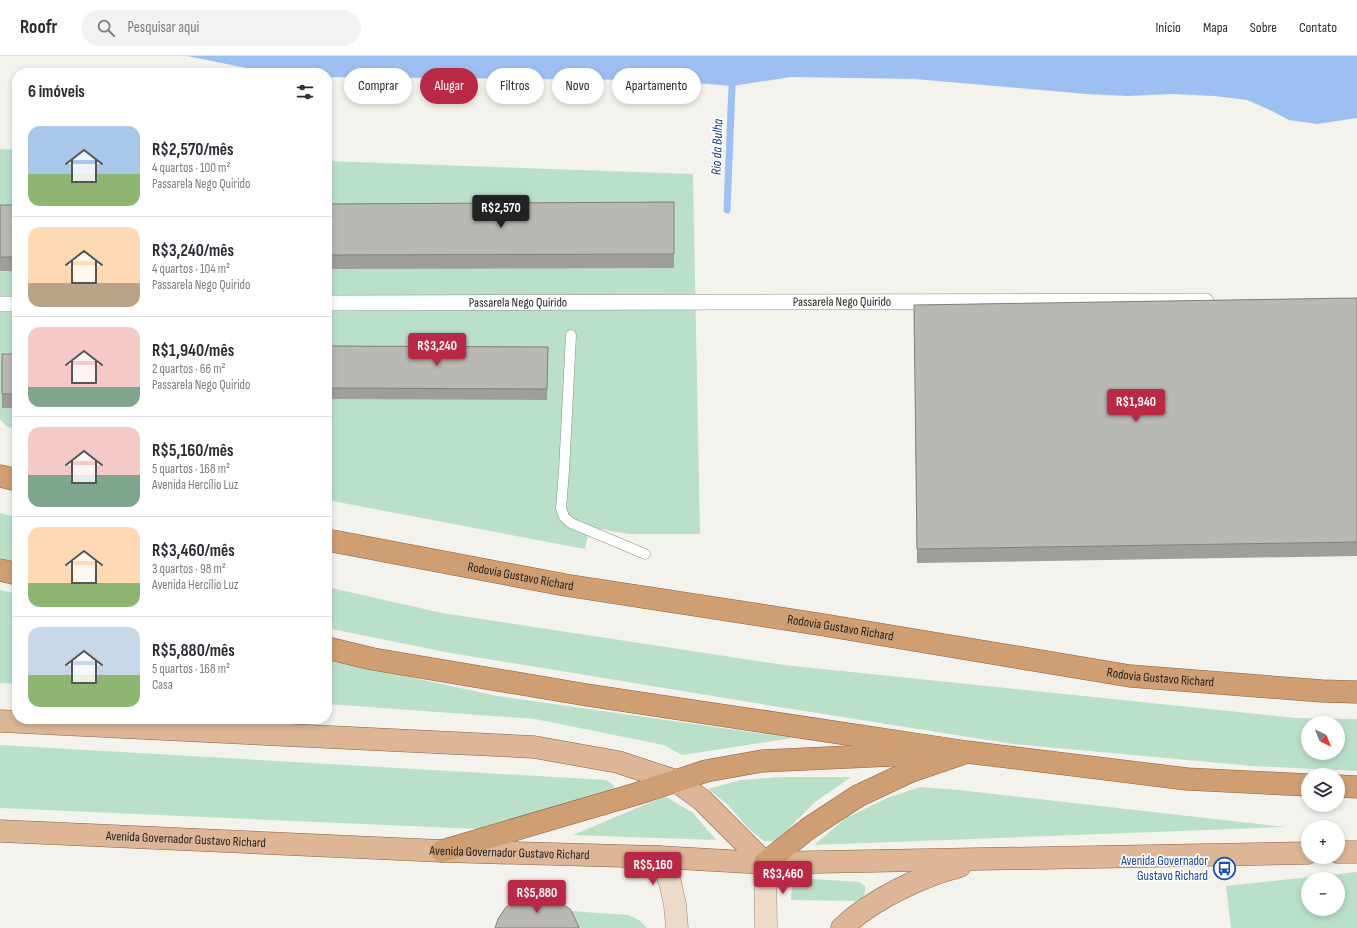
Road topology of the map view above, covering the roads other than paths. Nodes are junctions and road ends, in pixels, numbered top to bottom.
1 (1221, 301) edge
2 (332, 303) edge
3 (0, 304) edge
4 (12, 304) edge
5 (571, 335) dead end
6 (0, 466) edge
7 (12, 470) edge
8 (0, 476) edge
9 (12, 479) edge
10 (332, 541) edge
11 (645, 554) dead end
12 (0, 570) edge
13 (12, 573) edge
14 (332, 649) edge
15 (1357, 692) edge
16 (0, 721) edge
17 (12, 722) edge
18 (62, 724) edge
19 (967, 752) junction
20 (676, 781) junction
21 (1301, 785) edge
22 (1345, 786) edge
23 (1357, 787) edge
24 (0, 831) edge
25 (442, 851) junction
26 (1345, 852) edge
27 (1357, 852) edge
28 (1301, 853) edge
29 (659, 857) junction
30 (989, 860) junction
31 (766, 863) junction
32 (677, 928) edge
33 (766, 928) edge
34 (842, 928) edge

1 - 2 street, Passarela Nego Quirido
3 - 4 street
5 - 11 lane
6 - 7 main road
8 - 9 highway
10 - 15 highway, Rodovia Gustavo Richard
12 - 13 highway
14 - 19 highway
16 - 17 main road
18 - 20 main road
19 - 20 highway
19 - 21 highway
19 - 31 highway
20 - 25 highway
20 - 31 main road
22 - 23 highway
24 - 25 main road, Avenida Governador Gustavo Richard
25 - 29 main road, Avenida Governador Gustavo Richard
26 - 27 main road
28 - 30 main road, Avenida Governador Gustavo Richard
29 - 31 main road, Avenida Governador Gustavo Richard
29 - 32 main road
30 - 31 main road, Avenida Governador Gustavo Richard
30 - 34 main road
31 - 33 main road

